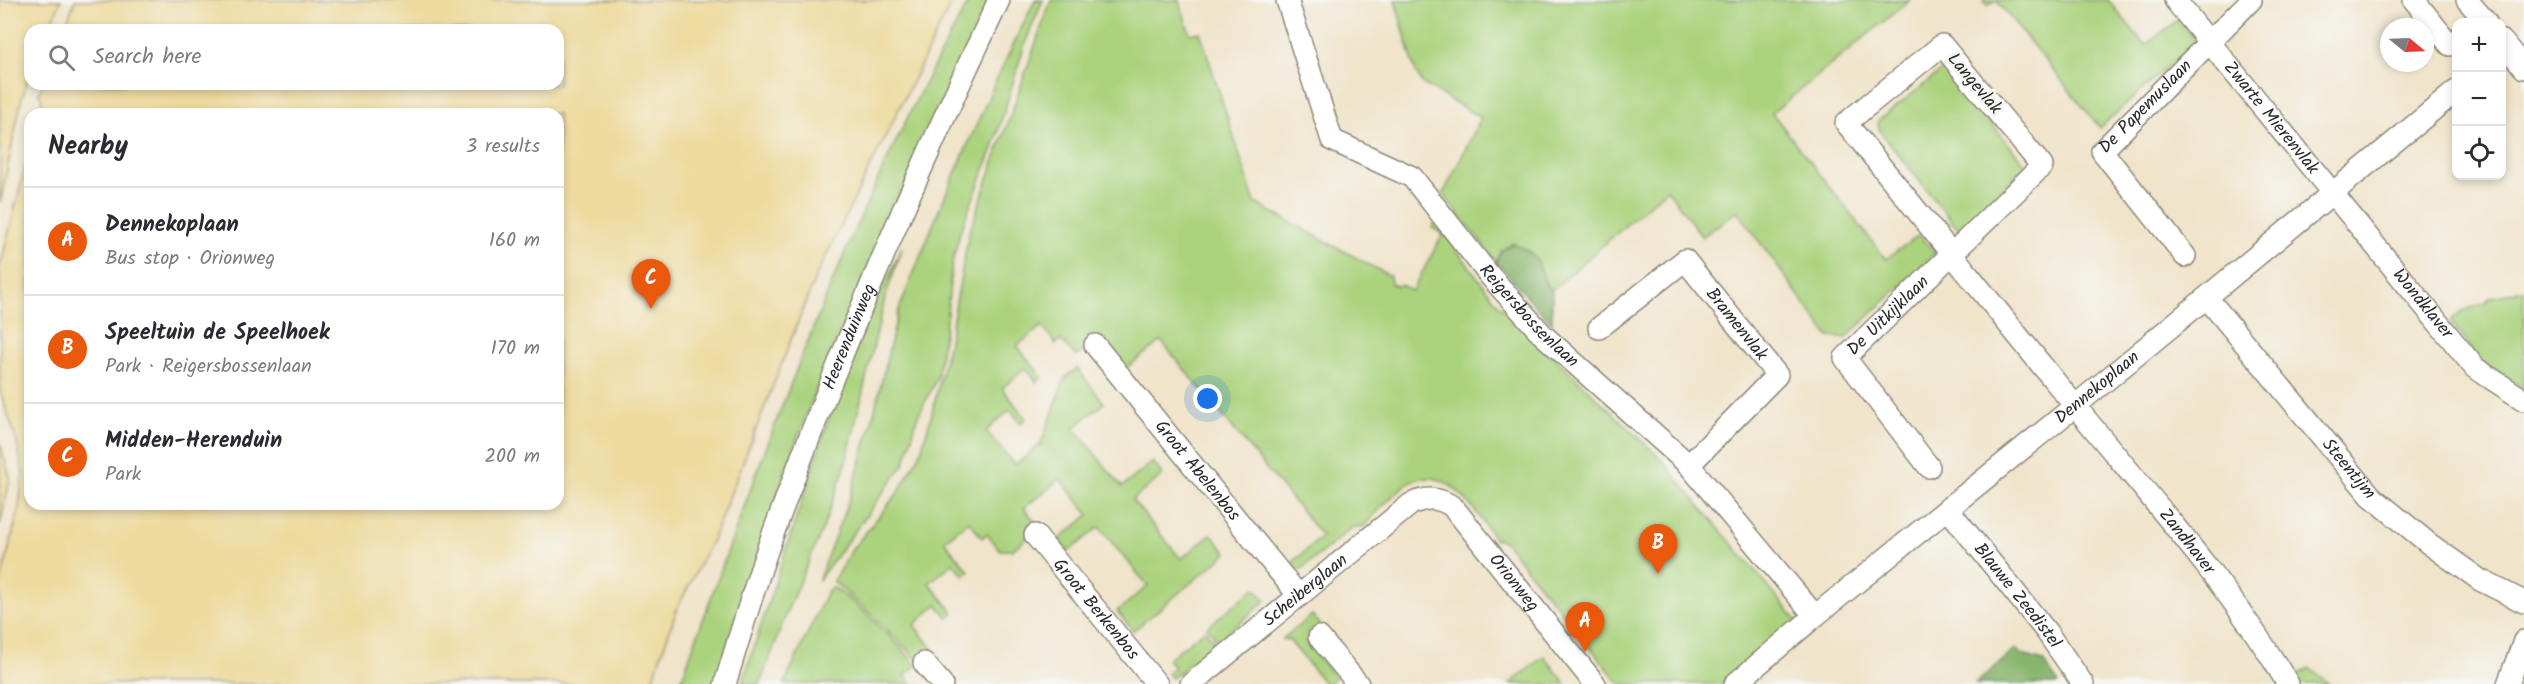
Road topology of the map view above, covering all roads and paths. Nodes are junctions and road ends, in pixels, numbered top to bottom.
1 (999, 0) edge
2 (1287, 0) edge
3 (2175, 0) edge
4 (2251, 0) edge
5 (2414, 0) edge
6 (2467, 0) edge
7 (2483, 18) edge
8 (2209, 43) junction
9 (2450, 45) dead end
10 (2506, 50) edge
11 (2524, 68) edge
12 (2452, 95) edge
13 (2332, 194) junction
14 (1952, 254) junction
15 (2185, 256) dead end
16 (2207, 298) junction
17 (1599, 328) dead end
18 (1095, 345) dead end
19 (2524, 400) edge
20 (2075, 406) junction
21 (1689, 465) junction
22 (1929, 467) dead end
23 (1424, 499) joint
24 (1948, 509) junction
25 (1035, 535) dead end
26 (1299, 596) junction
27 (2524, 602) edge
28 (1815, 616) junction
29 (1319, 638) dead end
30 (2524, 641) edge
31 (924, 663) dead end
32 (725, 684) edge
33 (942, 684) edge
34 (1157, 684) edge
35 (1191, 684) edge
36 (1358, 684) edge
37 (1594, 684) edge
38 (1736, 684) edge
39 (2083, 684) edge
40 (2288, 684) edge
41 (2508, 684) edge

1 - 32 street, Heerenduinweg
2 - 21 street, Reigersbossenlaan
3 - 8 street, Zwarte Mierenvlak
4 - 8 street
5 - 9 street
6 - 7 street
8 - 13 street, Zwarte Mierenvlak
8 - 15 street, De Papemuslaan
10 - 11 street
12 - 13 street, Dennekoplaan
13 - 16 street, Dennekoplaan
13 - 19 street, Wondklaver
14 - 14 street, Langevlak
14 - 20 street, Langevlak
14 - 22 street, De Uitkijklaan
16 - 20 street, Dennekoplaan
16 - 27 street, Steentijm
17 - 21 street, Bramenvlak
18 - 26 street, Groot Abelenbos
20 - 24 street, Dennekoplaan
20 - 40 street, Zandhaver
21 - 28 street, Reigersbossenlaan
23 - 26 street, Scheiberglaan
23 - 37 street, Orionweg
24 - 28 street, Dennekoplaan
24 - 39 street, Blauwe Zeedistel
25 - 34 street, Groot Berkenbos
26 - 35 street, Scheiberglaan
28 - 38 street, Dennekoplaan
29 - 36 street
30 - 41 street
31 - 33 street

